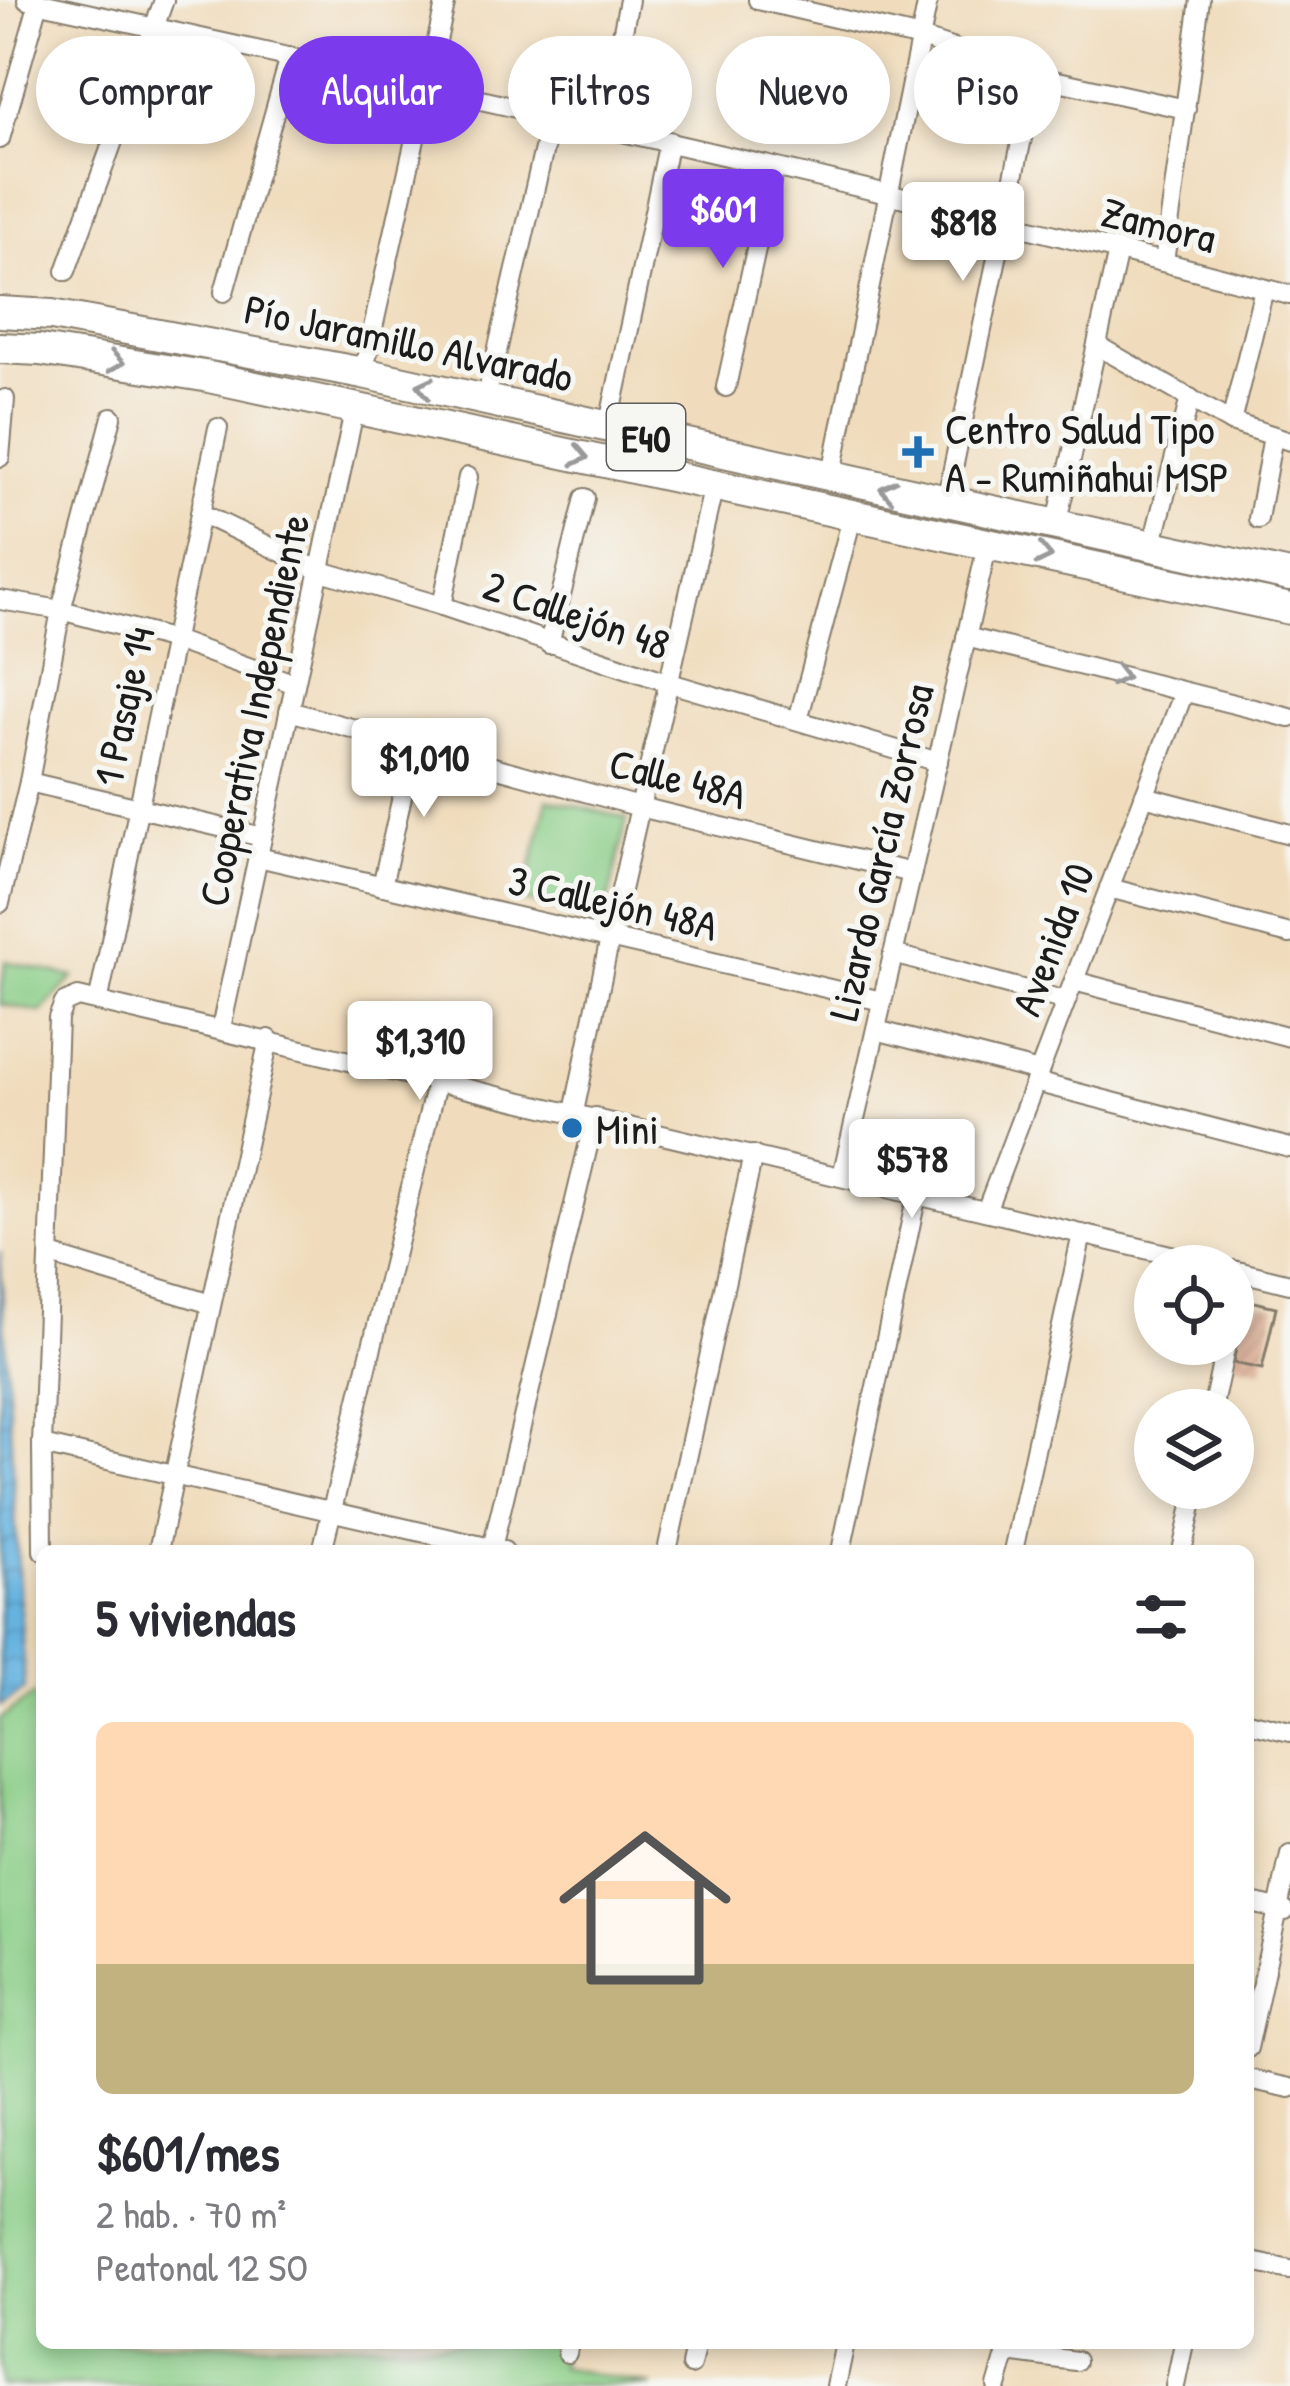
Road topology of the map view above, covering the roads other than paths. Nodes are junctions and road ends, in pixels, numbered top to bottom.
1 (164, 0) edge
2 (446, 0) edge
3 (629, 0) edge
4 (928, 0) edge
5 (1200, 0) edge
6 (33, 1) edge
7 (772, 2) edge
8 (154, 29) junction
9 (438, 36) edge
10 (622, 36) edge
11 (914, 36) edge
12 (921, 36) edge
13 (279, 54) edge
14 (914, 74) edge
15 (1061, 82) edge
16 (279, 95) edge
17 (1186, 109) junction
18 (0, 139) edge
19 (414, 144) edge
20 (545, 144) edge
21 (667, 144) edge
22 (680, 144) edge
23 (1021, 144) edge
24 (774, 167) junction
25 (891, 194) junction
26 (1004, 223) junction
27 (1118, 250) junction
28 (1164, 262) junction
29 (66, 271) dead end
30 (1264, 289) junction
31 (224, 292) dead end
32 (1290, 296) edge
33 (0, 312) edge
34 (1098, 346) junction
35 (0, 349) edge
36 (362, 373) junction
37 (490, 382) dead end
38 (726, 387) dead end
39 (1190, 398) junction
40 (4, 399) dead end
41 (355, 407) junction
42 (112, 417) dead end
43 (1231, 422) junction
44 (218, 428) dead end
45 (608, 428) junction
46 (1282, 438) edge
47 (0, 457) edge
48 (468, 477) dead end
49 (831, 478) junction
50 (714, 485) junction
51 (585, 498) dead end
52 (946, 502) junction
53 (200, 513) junction
54 (853, 514) junction
55 (1258, 520) dead end
56 (1056, 526) junction
57 (1157, 527) dead end
58 (988, 543) junction
59 (321, 571) junction
60 (1290, 576) edge
61 (0, 600) edge
62 (442, 606) junction
63 (1290, 609) edge
64 (62, 610) junction
65 (966, 637) junction
66 (174, 640) junction
67 (549, 644) junction
68 (670, 683) junction
69 (295, 684) junction
70 (1184, 692) junction
71 (289, 711) junction
72 (1290, 718) edge
73 (798, 720) junction
74 (414, 742) junction
75 (938, 762) junction
76 (28, 782) junction
77 (1144, 796) junction
78 (640, 807) junction
79 (139, 808) junction
80 (1290, 834) edge
81 (262, 836) junction
82 (258, 857) junction
83 (912, 873) junction
84 (382, 886) junction
85 (1109, 888) junction
86 (0, 903) edge
87 (1290, 934) edge
88 (610, 938) junction
89 (893, 954) junction
90 (1074, 981) junction
91 (99, 998) junction
92 (882, 1001) junction
93 (1066, 1001) junction
94 (221, 1028) junction
95 (876, 1030) junction
96 (1290, 1037) edge
97 (269, 1039) junction
98 (1037, 1077) junction
99 (437, 1080) junction
100 (574, 1112) junction
101 (596, 1117) junction
102 (1290, 1148) edge
103 (753, 1155) junction
104 (842, 1176) junction
105 (917, 1195) junction
106 (986, 1211) junction
107 (1082, 1234) junction
108 (1134, 1246) edge
109 (51, 1255) junction
110 (1254, 1275) edge
111 (1290, 1284) edge
112 (211, 1304) junction
113 (42, 1445) junction
114 (173, 1475) junction
115 (1191, 1509) edge
116 (329, 1511) junction
117 (43, 1545) edge
118 (159, 1545) edge
119 (323, 1545) edge
120 (476, 1545) edge
121 (499, 1545) edge
122 (668, 1545) edge
123 (842, 1545) edge
124 (1014, 1545) edge
125 (1183, 1545) edge
126 (1254, 1723) edge
127 (1290, 1732) edge
128 (1290, 1854) edge
129 (1254, 1904) edge
130 (1284, 1910) edge
131 (1254, 2025) edge
132 (1254, 2080) edge
133 (1290, 2088) edge
134 (1254, 2262) edge
135 (1290, 2270) edge
136 (695, 2349) edge
137 (844, 2349) edge
138 (1183, 2349) edge
139 (1076, 2361) dead end
140 (691, 2365) dead end
141 (836, 2386) edge
142 (997, 2386) edge
143 (1175, 2386) edge

1 - 8 street
2 - 9 street
3 - 10 street
4 - 12 street
5 - 17 street
6 - 8 street, Zamora
6 - 18 street
7 - 11 street
8 - 13 street, Zamora
8 - 29 street
14 - 25 street
15 - 17 street
16 - 31 street
17 - 28 street
19 - 36 street
20 - 37 street
21 - 45 street
22 - 24 street, Zamora
23 - 26 street
24 - 25 street, Zamora
24 - 38 street
25 - 26 street, Zamora
25 - 49 street
26 - 27 street, Zamora
26 - 52 street
27 - 28 street, Zamora
27 - 34 street
28 - 30 street, Zamora
30 - 32 street, Zamora
30 - 43 street
33 - 36 highway, Pío Jaramillo Alvarado / E40
34 - 39 street
34 - 56 street
35 -> 41 highway, Pío Jaramillo Alvarado / E40
45 -> 36 highway, Pío Jaramillo Alvarado / E40
39 - 43 street
39 - 57 street
40 - 47 street
41 -> 50 highway, Pío Jaramillo Alvarado / E40
41 - 59 street, Cooperativa Independiente
42 - 64 street
43 - 46 street
44 - 53 street, 1 Pasaje 14
45 - 49 highway, Pío Jaramillo Alvarado / E40
46 - 55 street
48 - 62 street
52 -> 49 highway, Pío Jaramillo Alvarado / E40
50 - 54 highway, Pío Jaramillo Alvarado / E40
50 - 68 street
51 - 67 street
52 - 56 highway, Pío Jaramillo Alvarado / E40
53 - 59 street, 2 Callejón 48
53 - 66 street, 1 Pasaje 14
54 - 58 highway, Pío Jaramillo Alvarado / E40
54 - 73 street
56 - 60 highway, Pío Jaramillo Alvarado / E40
58 -> 63 highway, Pío Jaramillo Alvarado / E40
58 - 65 street, Lizardo García Zorrosa
59 - 62 street, 2 Callejón 48
59 - 69 street, Cooperativa Independiente
61 - 64 street
62 - 67 street, 2 Callejón 48
64 - 66 street
64 - 76 street
65 -> 70 street
65 - 75 street, Lizardo García Zorrosa
66 - 69 street
66 - 79 street, 1 Pasaje 14
67 - 68 street, 2 Callejón 48
68 - 73 street, 2 Callejón 48
68 - 78 street
69 - 71 street, Cooperativa Independiente
70 - 72 street
70 - 77 street, Avenida 10
71 - 74 street, Calle 48A
71 - 81 street, Cooperativa Independiente
73 - 75 street, 2 Callejón 48
74 - 78 street, Calle 48A
74 - 84 street
75 - 83 street, Lizardo García Zorrosa
76 - 79 street
76 - 86 street
77 - 80 street
77 - 85 street, Avenida 10
78 - 83 street, Calle 48A
78 - 88 street
79 - 81 street
79 - 91 street, 1 Pasaje 14
81 - 82 street, Cooperativa Independiente
82 - 84 street, 3 Callejón 48A
82 - 94 street, Cooperativa Independiente
83 - 89 street, Lizardo García Zorrosa
84 - 88 street, 3 Callejón 48A
85 - 87 street
85 - 90 street, Avenida 10
88 - 92 street, 3 Callejón 48A
88 - 100 street
89 - 92 street, Lizardo García Zorrosa
89 - 93 street
90 - 93 street, Avenida 10
90 - 96 street
91 - 94 street
91 - 109 street
92 - 95 street, Lizardo García Zorrosa
93 - 98 street, Avenida 10
94 - 97 street
95 - 98 street
95 - 104 street, Lizardo García Zorrosa
97 - 99 street
97 - 112 street
98 - 102 street
98 - 106 street, Avenida 10
99 - 100 street
99 - 116 street
100 - 101 street
101 - 103 street
101 - 121 street
103 - 104 street
103 - 122 street
104 - 105 street
105 - 106 street
105 - 123 street
106 - 107 street
107 - 108 street
107 - 124 street
109 - 112 street
109 - 113 street
110 - 111 street
112 - 114 street
113 - 114 street
113 - 117 street
114 - 116 street
114 - 118 street
115 - 125 street
116 - 119 street
116 - 120 street
126 - 127 street
128 - 130 street
129 - 130 street
130 - 131 street
132 - 133 street
134 - 135 street
136 - 140 street
137 - 141 street
138 - 143 street
139 - 142 street

